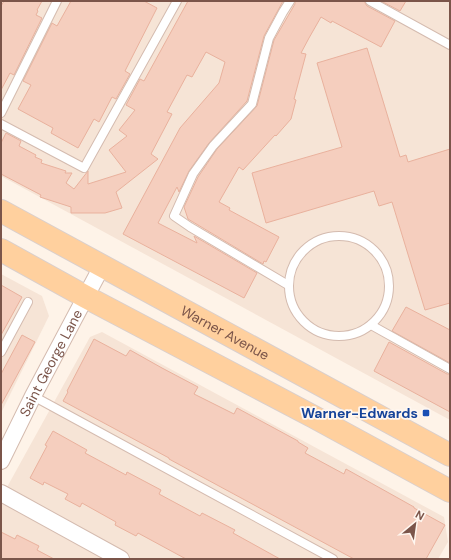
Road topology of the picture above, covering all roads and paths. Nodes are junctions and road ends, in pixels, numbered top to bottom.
1 (57, 1) edge
2 (177, 1) edge
3 (290, 1) edge
4 (370, 1) edge
5 (450, 45) edge
6 (1, 113) edge
7 (1, 124) edge
8 (1, 211) edge
9 (1, 250) edge
10 (102, 266) junction
11 (288, 285) junction
12 (86, 297) junction
13 (28, 302) dead end
14 (371, 325) junction
15 (1, 352) edge
16 (450, 369) edge
17 (33, 396) junction
18 (450, 455) edge
19 (1, 461) edge
20 (450, 491) edge
21 (1, 493) edge
22 (121, 559) edge
23 (333, 559) edge

1 - 6 lane
2 - 7 lane
3 - 11 lane
4 - 5 lane
8 - 10 main road, Warner Avenue
9 - 12 main road
10 - 12 street, Saint George Lane
10 - 18 main road, Warner Avenue
11 - 14 lane
11 - 14 lane
12 - 17 street, Saint George Lane
12 - 20 main road
13 - 15 lane
14 - 16 lane
17 - 19 street, Saint George Lane
17 - 23 lane
21 - 22 street

